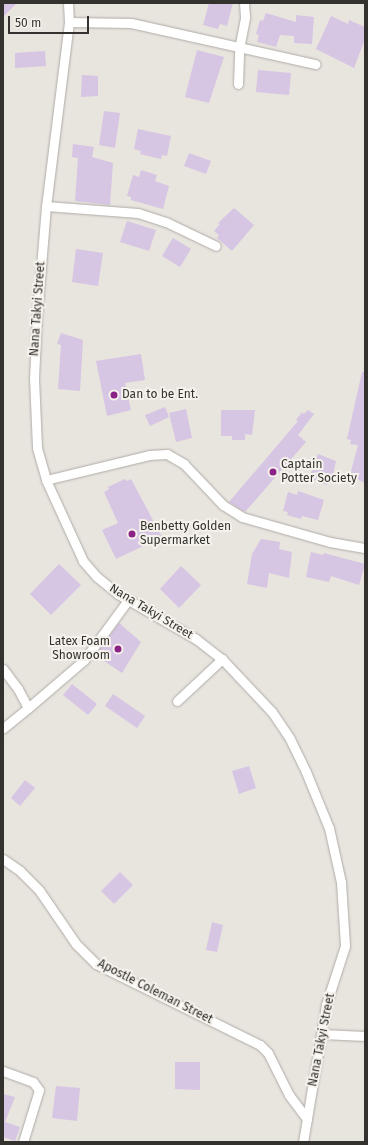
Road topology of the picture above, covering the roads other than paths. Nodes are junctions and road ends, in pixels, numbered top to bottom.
1 (68, 3) edge
2 (244, 3) edge
3 (69, 22) junction
4 (239, 49) junction
5 (315, 64) dead end
6 (238, 84) dead end
7 (46, 206) junction
8 (216, 246) dead end
9 (46, 480) junction
10 (365, 548) edge
11 (128, 600) junction
12 (222, 660) junction
13 (3, 669) edge
14 (177, 701) dead end
15 (28, 708) junction
16 (3, 728) edge
17 (3, 859) edge
18 (322, 1034) junction
19 (365, 1036) edge
20 (3, 1071) edge
21 (307, 1120) junction
22 (22, 1142) edge
23 (303, 1142) edge

1 - 3 street, Nana Takyi Street
2 - 4 street
3 - 4 street
3 - 7 street, Nana Takyi Street
4 - 5 street
4 - 6 street
7 - 8 street
7 - 9 street, Nana Takyi Street
9 - 10 street
9 - 11 street, Nana Takyi Street
11 - 12 street, Nana Takyi Street
11 - 15 street
12 - 14 street
12 - 18 street, Nana Takyi Street
13 - 15 street
15 - 16 street
17 - 21 street, Apostle Coleman Street
18 - 19 street
18 - 21 street, Nana Takyi Street
20 - 22 street
21 - 23 street, Nana Takyi Street

